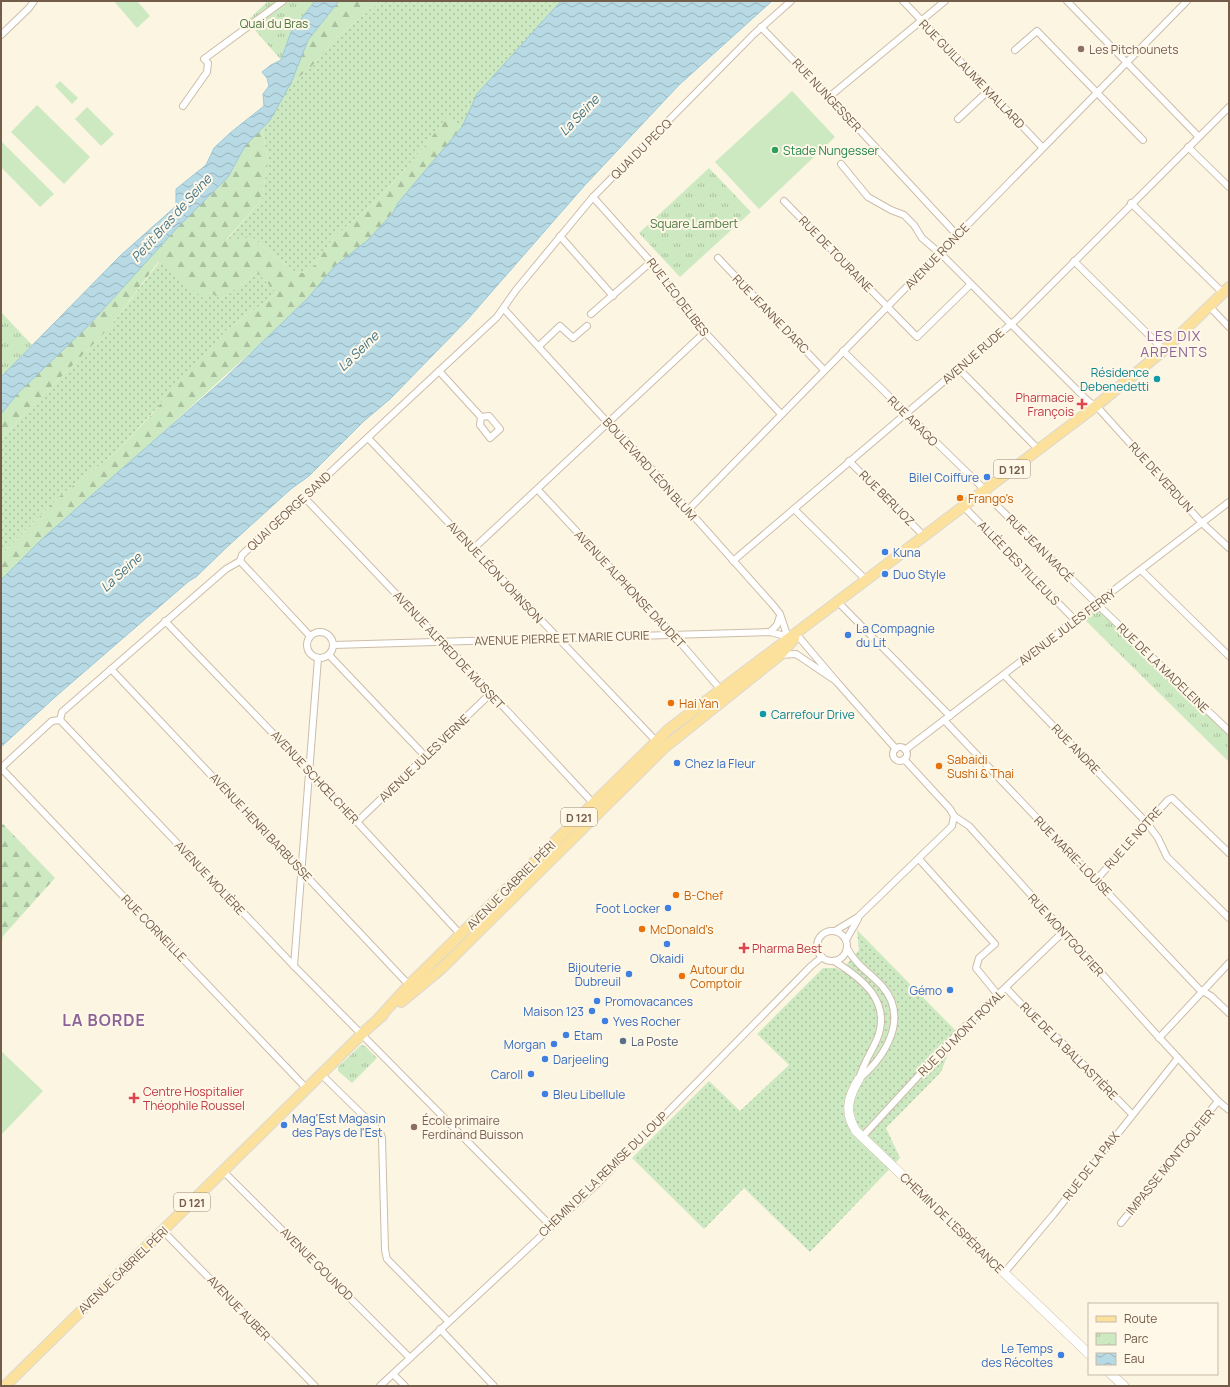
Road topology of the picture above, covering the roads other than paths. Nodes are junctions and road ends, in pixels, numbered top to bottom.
1 (34, 1) edge
2 (283, 1) edge
3 (791, 1) edge
4 (903, 1) edge
5 (946, 1) edge
6 (1067, 1) edge
7 (1187, 1) edge
8 (922, 21) junction
9 (761, 27) junction
10 (1, 35) edge
11 (1015, 50) dead end
12 (1126, 62) junction
13 (988, 91) junction
14 (1097, 93) junction
15 (829, 96) junction
16 (183, 106) dead end
17 (1229, 106) edge
18 (958, 119) dead end
19 (1198, 136) junction
20 (1143, 140) dead end
21 (1042, 147) junction
22 (1188, 147) junction
23 (842, 164) dead end
24 (1229, 187) edge
25 (593, 197) junction
26 (784, 202) dead end
27 (1131, 203) junction
28 (957, 235) junction
29 (560, 236) junction
30 (940, 253) junction
31 (718, 258) dead end
32 (1074, 261) junction
33 (651, 262) junction
34 (971, 284) junction
35 (1226, 290) edge
36 (613, 296) junction
37 (887, 307) junction
38 (1210, 307) junction
39 (504, 309) junction
40 (591, 314) dead end
41 (1012, 324) junction
42 (587, 326) dead end
43 (1229, 327) edge
44 (704, 333) junction
45 (539, 346) junction
46 (1164, 350) junction
47 (842, 351) junction
48 (959, 369) junction
49 (824, 370) junction
50 (439, 371) junction
51 (1096, 406) junction
52 (905, 413) junction
53 (781, 414) junction
54 (481, 417) dead end
55 (608, 423) junction
56 (368, 438) junction
57 (1038, 449) junction
58 (849, 461) junction
59 (538, 490) junction
60 (984, 490) junction
61 (304, 497) junction
62 (1229, 502) edge
63 (963, 506) junction
64 (794, 509) junction
65 (687, 511) junction
66 (1201, 522) junction
67 (924, 536) junction
68 (1229, 548) edge
69 (474, 549) junction
70 (240, 561) junction
71 (733, 561) junction
72 (1141, 570) junction
73 (866, 580) junction
74 (837, 601) junction
75 (1097, 604) junction
76 (780, 614) junction
77 (1075, 620) junction
78 (166, 621) junction
79 (770, 632) junction
80 (672, 634) junction
81 (792, 635) junction
82 (310, 636) junction
83 (558, 638) junction
84 (443, 642) junction
85 (333, 645) junction
86 (329, 655) junction
87 (780, 655) junction
88 (1229, 656) edge
89 (318, 658) junction
90 (111, 669) junction
91 (1004, 675) junction
92 (836, 681) junction
93 (721, 690) junction
94 (490, 694) junction
95 (947, 718) junction
96 (60, 720) junction
97 (1229, 731) edge
98 (656, 741) junction
99 (896, 749) junction
100 (905, 750) junction
101 (425, 756) junction
102 (904, 759) junction
103 (1, 768) edge
104 (310, 772) junction
105 (593, 803) junction
106 (954, 816) junction
107 (357, 822) junction
108 (1147, 824) junction
109 (1229, 853) edge
110 (919, 859) junction
111 (301, 870) junction
112 (1096, 880) junction
113 (858, 917) junction
114 (1229, 918) edge
115 (836, 931) junction
116 (1064, 934) junction
117 (461, 935) junction
118 (846, 940) junction
119 (847, 948) junction
120 (822, 957) junction
121 (834, 961) junction
122 (1229, 963) edge
123 (294, 966) junction
124 (409, 985) junction
125 (1006, 988) junction
126 (1203, 992) junction
127 (998, 996) junction
128 (1229, 1013) edge
129 (378, 1019) junction
130 (361, 1035) junction
131 (1159, 1038) junction
132 (1178, 1058) junction
133 (322, 1075) junction
134 (859, 1079) junction
135 (307, 1089) junction
136 (1218, 1101) junction
137 (1229, 1110) edge
138 (1132, 1114) junction
139 (862, 1137) junction
140 (223, 1171) junction
141 (1121, 1223) dead end
142 (551, 1226) junction
143 (163, 1231) junction
144 (1004, 1274) junction
145 (448, 1321) junction
146 (440, 1329) junction
147 (1088, 1353) edge
148 (410, 1358) junction
149 (394, 1374) junction
150 (1112, 1375) edge
151 (5, 1386) edge
152 (316, 1386) edge
153 (380, 1386) edge
154 (405, 1386) edge
155 (494, 1386) edge
156 (1124, 1386) edge

1 - 10 street
2 - 16 street
3 - 9 street, QUAI DU PECQ
4 - 8 street, RUE GUILLAUME MALLARD
5 - 8 street
6 - 12 street
7 - 12 street, AVENUE RONCE
8 - 13 street, RUE GUILLAUME MALLARD
8 - 15 street
9 - 15 street, RUE NUNGESSER
9 - 25 street, QUAI DU PECQ
11 - 14 street
12 - 14 street, AVENUE RONCE
12 - 19 street
13 - 18 street
13 - 21 street, RUE GUILLAUME MALLARD
14 - 20 street
14 - 21 street, AVENUE RONCE
15 - 28 street, RUE NUNGESSER
17 - 19 street, AVENUE RUDE
19 - 22 street, AVENUE RUDE
21 - 28 street, AVENUE RONCE
22 - 24 street
22 - 27 street, AVENUE RUDE
23 - 30 street, RUE DE VERDUN
25 - 29 street, QUAI DU PECQ
25 - 33 street, RUE LEO DELIBES
26 - 37 street, RUE DE TOURAINE
27 - 32 street, AVENUE RUDE
27 - 35 street
28 - 30 street, AVENUE RONCE
29 - 36 street
29 - 39 street, QUAI DU PECQ
30 - 34 street, RUE DE VERDUN
30 - 37 street, AVENUE RONCE
31 - 49 street, RUE JEANNE D'ARC
32 - 41 street, AVENUE RUDE
32 - 46 street
33 - 36 street
33 - 44 street, RUE LEO DELIBES
34 - 37 street, RUE DE TOURAINE
34 - 41 street, RUE DE VERDUN
35 - 38 main road, D 121
36 - 40 street
37 - 47 street, AVENUE RONCE
38 - 43 street
38 - 46 main road, D 121
39 - 45 street, BOULEVARD LÉON BLUM
39 - 50 street, QUAI GEORGE SAND
41 - 48 street, AVENUE RUDE
41 - 51 street, RUE DE VERDUN
42 - 45 street
44 - 53 street, RUE LEO DELIBES
44 - 55 street
45 - 55 street, BOULEVARD LÉON BLUM
46 - 51 main road, D 121
47 - 49 street, AVENUE RONCE
47 - 52 street, RUE ARAGO
48 - 52 street, AVENUE RUDE
48 - 57 street
49 - 53 street, AVENUE RONCE
50 - 54 street
50 - 56 street, QUAI GEORGE SAND
51 - 57 main road, D 121
51 - 66 street, RUE DE VERDUN
52 - 58 street, AVENUE RUDE
52 - 60 street, RUE ARAGO
53 - 65 street, AVENUE RONCE
55 - 59 street
55 - 65 street, BOULEVARD LÉON BLUM
56 - 61 street, QUAI GEORGE SAND
56 - 69 street, AVENUE LÉON JOHNSON
57 - 60 main road, D 121
58 - 64 street, AVENUE RUDE
58 - 67 street, RUE BERLIOZ
59 - 69 street
59 - 80 street, AVENUE ALPHONSE DAUDET
60 - 63 main road, D 121
60 - 75 street, RUE JEAN MACÉ
61 - 70 street, QUAI GEORGE SAND
61 - 84 street, AVENUE ALFRED DE MUSSET
62 - 66 street, AVENUE JULES FERRY
63 - 67 main road, D 121
63 - 77 street, ALLÉE DES TILLEULS
64 - 71 street, AVENUE RUDE
64 - 73 street
65 - 71 street, BOULEVARD LÉON BLUM
66 - 68 street, RUE DE VERDUN
66 - 72 street, AVENUE JULES FERRY
67 - 73 main road, D 121
69 - 83 street, AVENUE LÉON JOHNSON
70 - 78 street, QUAI GEORGE SAND
70 - 82 street
71 - 76 street, BOULEVARD LÉON BLUM
72 - 75 street, AVENUE JULES FERRY
72 - 88 street
73 - 74 main road, D 121
74 - 81 main road, D 121
74 - 95 street, RUE MARIE-LOUISE
75 - 77 street, AVENUE JULES FERRY
75 - 97 street, RUE DE LA MADELEINE
76 - 79 street
76 - 81 street, BOULEVARD LÉON BLUM
77 - 91 street, AVENUE JULES FERRY
78 - 90 street, QUAI GEORGE SAND
78 - 104 street, AVENUE SCHŒLCHER
79 - 80 street, AVENUE PIERRE ET MARIE CURIE
79 - 81 street, AVENUE PIERRE ET MARIE CURIE
80 - 83 street, AVENUE PIERRE ET MARIE CURIE
80 - 93 street, AVENUE ALPHONSE DAUDET
81 - 87 main road, AVENUE GABRIEL PÉRI / D 121
81 - 92 street, RUE MONTGOLFIER
81 - 93 main road, AVENUE GABRIEL PÉRI / D 121
82 - 85 street
82 - 89 street
83 - 84 street, AVENUE PIERRE ET MARIE CURIE
83 - 98 street, AVENUE LÉON JOHNSON
84 - 85 street, AVENUE PIERRE ET MARIE CURIE
84 - 94 street, AVENUE ALFRED DE MUSSET
85 - 86 street
86 - 89 street
86 - 101 street
87 - 92 street, RUE MONTGOLFIER
87 - 129 main road, AVENUE GABRIEL PÉRI / D 121
89 - 104 street
90 - 96 street, QUAI GEORGE SAND
90 - 111 street, AVENUE HENRI BARBUSSE
91 - 95 street, AVENUE JULES FERRY
91 - 108 street, RUE ANDRE
92 - 99 street, RUE MONTGOLFIER
93 - 98 main road, AVENUE GABRIEL PÉRI / D 121
94 - 101 street, AVENUE JULES VERNE
94 - 105 street, AVENUE ALFRED DE MUSSET
95 - 100 street, AVENUE JULES FERRY
95 - 112 street, RUE MARIE-LOUISE
96 - 103 street, QUAI GEORGE SAND
96 - 123 street, AVENUE MOLIÈRE
98 - 105 main road, AVENUE GABRIEL PÉRI / D 121
99 - 100 street
99 - 102 street, RUE MONTGOLFIER
100 - 102 street
101 - 107 street, AVENUE JULES VERNE
102 - 106 street, RUE MONTGOLFIER
103 - 135 street, RUE CORNEILLE
104 - 107 street, AVENUE SCHŒLCHER
104 - 111 street
105 - 117 main road, AVENUE GABRIEL PÉRI / D 121
106 - 110 street
106 - 116 street, RUE MONTGOLFIER
107 - 117 street, AVENUE SCHŒLCHER
108 - 109 street, RUE LE NOTRE
108 - 112 street, RUE LE NOTRE
108 - 114 street, RUE ANDRE
110 - 113 street
110 - 127 street
111 - 123 street
111 - 124 street, AVENUE HENRI BARBUSSE
112 - 126 street, RUE MARIE-LOUISE
113 - 115 street
113 - 118 street
115 - 118 street
115 - 120 street
116 - 125 street, RUE DU MONT ROYAL
116 - 131 street, RUE MONTGOLFIER
117 - 124 main road, AVENUE GABRIEL PÉRI / D 121
118 - 119 street
119 - 121 street
119 - 134 street, CHEMIN DE L'ESPÉRANCE
120 - 121 street
120 - 142 street, CHEMIN DE LA REMISE DU LOUP
121 - 134 street, CHEMIN DE L'ESPÉRANCE
122 - 126 street
123 - 130 street, AVENUE MOLIÈRE
124 - 129 main road, AVENUE GABRIEL PÉRI / D 121
125 - 127 street, RUE DU MONT ROYAL
125 - 138 street, RUE DE LA BALLASTIÈRE
126 - 128 street, RUE MARIE-LOUISE
126 - 131 street
127 - 139 street, RUE DU MONT ROYAL
129 - 130 main road, AVENUE GABRIEL PÉRI / D 121
130 - 133 main road, AVENUE GABRIEL PÉRI / D 121
130 - 142 street, AVENUE MOLIÈRE
131 - 132 street, RUE MONTGOLFIER
132 - 136 street, RUE MONTGOLFIER
132 - 138 street, RUE DE LA PAIX
133 - 135 main road, AVENUE GABRIEL PÉRI / D 121
133 - 145 street
134 - 139 street, CHEMIN DE L'ESPÉRANCE
135 - 140 main road, AVENUE GABRIEL PÉRI / D 121
136 - 137 street, RUE MONTGOLFIER
136 - 141 street, IMPASSE MONTGOLFIER
138 - 144 street, RUE DE LA PAIX
139 - 144 street, CHEMIN DE L'ESPÉRANCE
140 - 143 main road, AVENUE GABRIEL PÉRI / D 121
140 - 148 street, AVENUE GOUNOD
142 - 145 street, CHEMIN DE LA REMISE DU LOUP
143 - 151 main road, AVENUE GABRIEL PÉRI / D 121
143 - 152 street, AVENUE AUBER
144 - 147 street, CHEMIN DE L'ESPÉRANCE
145 - 146 street, CHEMIN DE LA REMISE DU LOUP
146 - 148 street, CHEMIN DE LA REMISE DU LOUP
146 - 155 street
148 - 149 street, CHEMIN DE LA REMISE DU LOUP
149 - 153 street, CHEMIN DE LA REMISE DU LOUP
149 - 154 street
150 - 156 street

